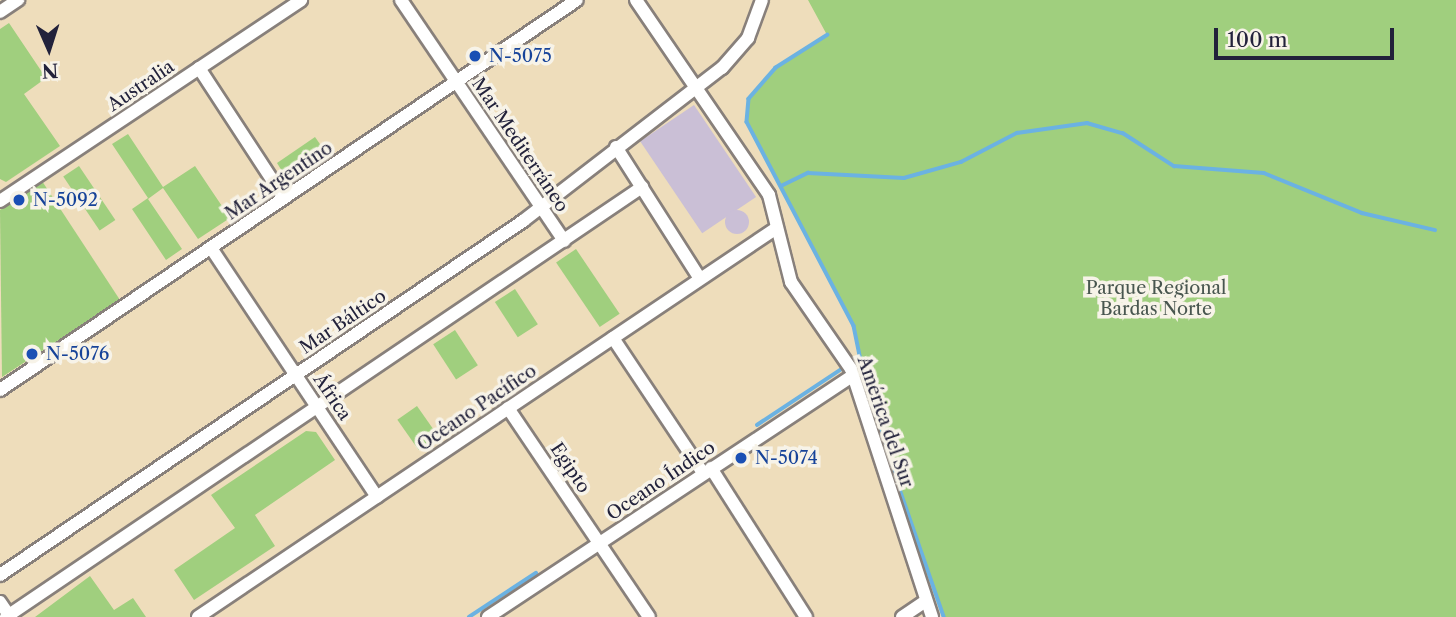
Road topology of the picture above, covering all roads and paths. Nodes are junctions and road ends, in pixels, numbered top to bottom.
1 (18, 0) edge
2 (301, 0) edge
3 (401, 0) edge
4 (577, 0) edge
5 (636, 0) edge
6 (762, 0) edge
7 (0, 12) edge
8 (199, 68) junction
9 (456, 82) junction
10 (697, 88) junction
11 (615, 147) junction
12 (642, 187) junction
13 (284, 198) junction
14 (0, 201) edge
15 (540, 206) junction
16 (775, 229) junction
17 (564, 241) junction
18 (211, 248) junction
19 (701, 279) junction
20 (613, 338) junction
21 (296, 375) junction
22 (853, 375) junction
23 (0, 390) edge
24 (317, 407) junction
25 (508, 408) junction
26 (707, 471) junction
27 (377, 497) junction
28 (600, 542) junction
29 (0, 575) edge
30 (926, 601) junction
31 (0, 602) edge
32 (8, 616) edge
33 (198, 617) edge
34 (488, 617) edge
35 (649, 617) edge
36 (806, 617) edge
37 (902, 617) edge
38 (932, 617) edge

1 - 7 street
2 - 8 street, Australia
3 - 9 street, Mar Mediterráneo
4 - 9 street, Mar Argentino
5 - 10 street, América del Sur
6 - 10 street, Mar Báltico
8 - 13 street
8 - 14 street, Australia
9 - 13 street, Mar Argentino
9 - 15 street, Mar Mediterráneo
10 - 11 street, Mar Báltico
10 - 16 street, América del Sur
11 - 12 street
11 - 15 street, Mar Báltico
12 - 17 street
12 - 19 street
13 - 18 street, Mar Argentino
15 - 17 street, Mar Mediterráneo
15 - 21 street, Mar Báltico
16 - 19 street, Océano Pacífico
16 - 22 street, América del Sur
17 - 24 street
18 - 21 street, África
18 - 23 street, Mar Argentino
19 - 20 street, Océano Pacífico
20 - 25 street, Océano Pacífico
20 - 26 street
21 - 24 street, África
21 - 29 street, Mar Báltico
22 - 26 street, Oceano Índico
22 - 30 street, América del Sur
24 - 27 street, África
24 - 32 street
25 - 27 street, Océano Pacífico
25 - 28 street, Egipto
26 - 28 street, Oceano Índico
26 - 36 street
27 - 33 street, Océano Pacífico
28 - 34 street, Oceano Índico
28 - 35 street, Egipto
30 - 37 street
30 - 38 street, América del Sur
31 - 32 street

